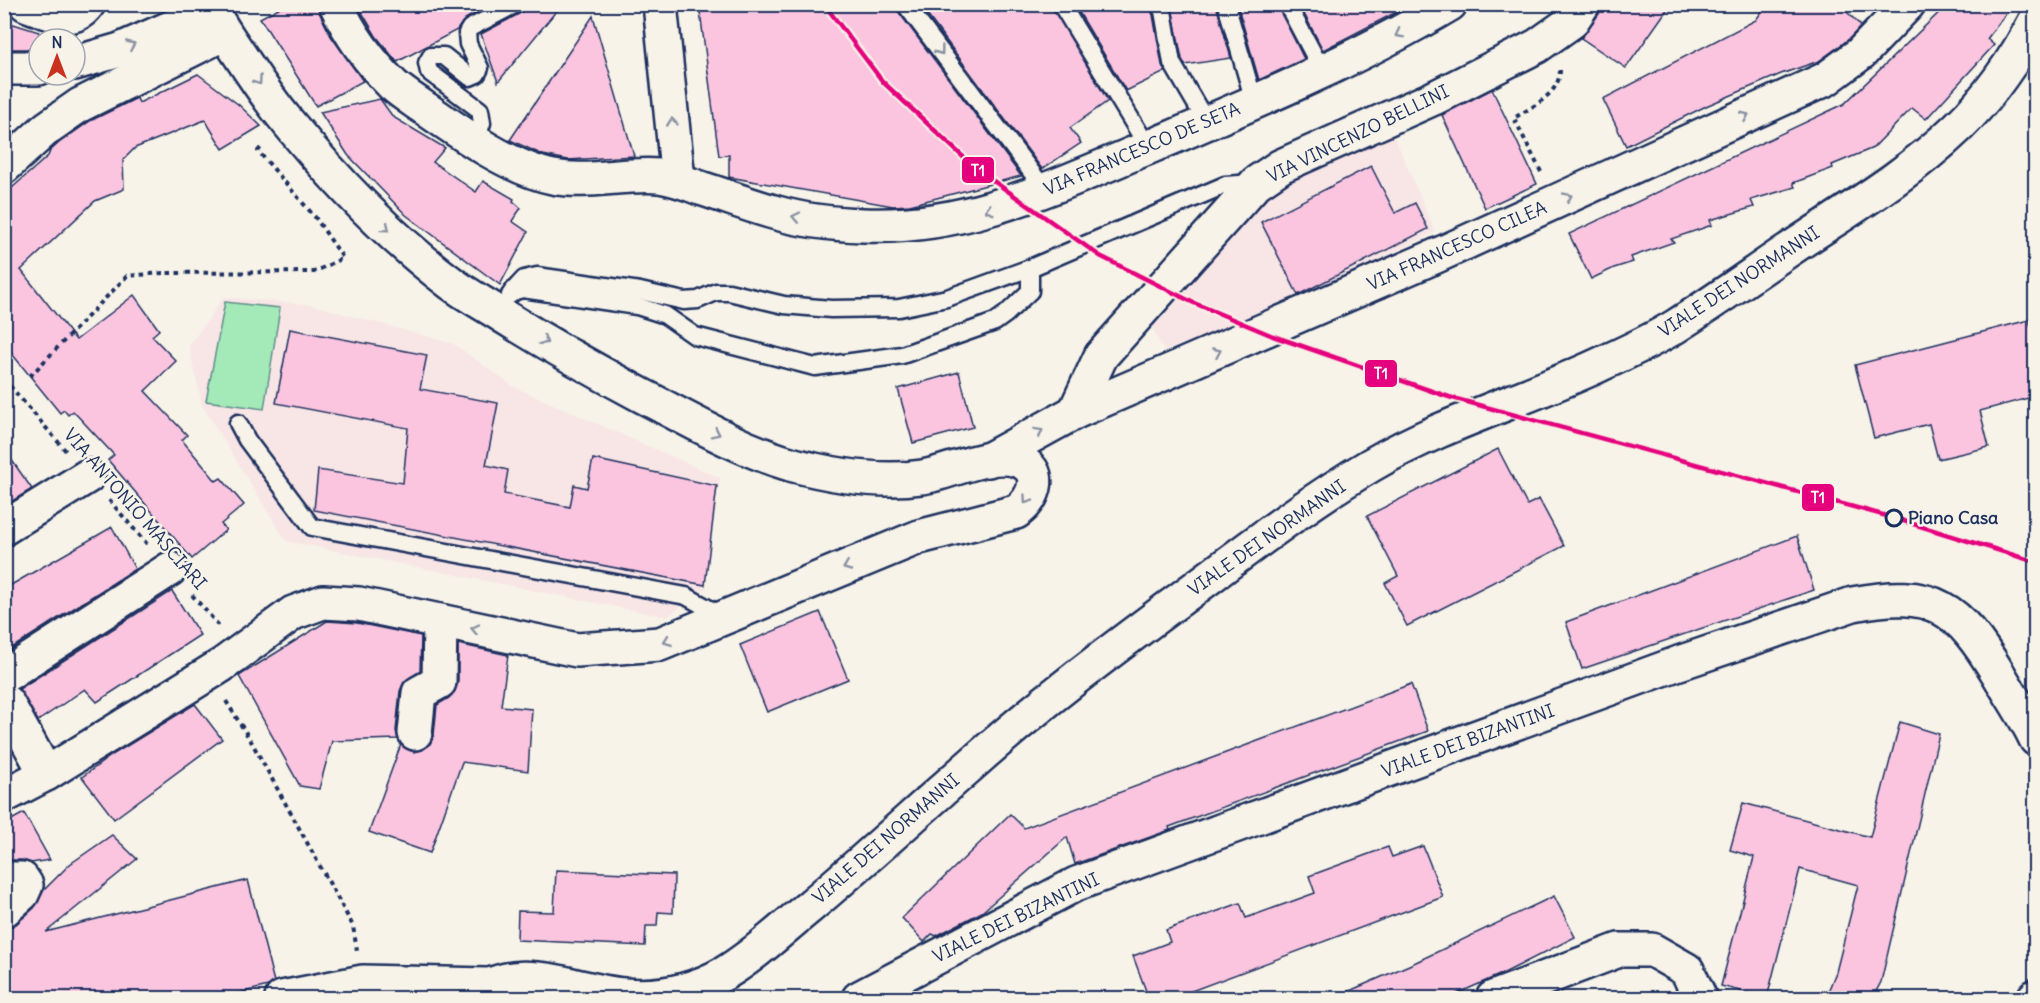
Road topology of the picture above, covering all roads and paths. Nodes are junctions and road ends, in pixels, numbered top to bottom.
1 (27, 4) edge
2 (88, 4) edge
3 (336, 4) edge
4 (516, 4) edge
5 (660, 4) edge
6 (904, 4) edge
7 (1061, 4) edge
8 (1159, 4) edge
9 (1226, 4) edge
10 (1287, 4) edge
11 (1450, 4) edge
12 (1583, 4) edge
13 (1908, 4) edge
14 (216, 16) edge
15 (2036, 20) edge
16 (1560, 32) junction
17 (87, 60) edge
18 (4, 68) edge
19 (27, 68) edge
20 (1323, 72) junction
21 (1254, 101) junction
22 (286, 120) junction
23 (1206, 123) junction
24 (475, 142) junction
25 (1148, 147) junction
26 (4, 167) edge
27 (678, 180) junction
28 (1256, 183) junction
29 (1045, 190) junction
30 (1556, 202) junction
31 (1030, 268) junction
32 (504, 304) junction
33 (30, 376) dead end
34 (4, 379) edge
35 (1075, 412) junction
36 (238, 423) dead end
37 (988, 460) junction
38 (88, 476) junction
39 (4, 528) edge
40 (170, 569) junction
41 (724, 618) junction
42 (440, 621) junction
43 (222, 665) junction
44 (4, 676) edge
45 (4, 704) edge
46 (415, 733) dead end
47 (2036, 739) edge
48 (45, 774) junction
49 (4, 796) edge
50 (4, 879) edge
51 (4, 910) edge
52 (362, 988) edge
53 (477, 992) edge
54 (282, 999) edge
55 (859, 999) edge
56 (1493, 999) edge
57 (1700, 999) edge

1 - 2 street
3 - 24 street, VIA FRANCESCO DE SETA
4 - 24 lane
27 -> 5 street
6 -> 29 lane
7 - 25 lane
8 - 23 lane
9 - 21 lane
10 - 20 lane
11 -> 20 street, VIA FRANCESCO DE SETA
12 - 16 street, VIA VINCENZO BELLINI
30 -> 13 street, VIA FRANCESCO CILEA
17 -> 14 street
14 -> 22 street
14 - 26 street
15 - 53 street, VIALE DEI NORMANNI
16 - 28 street, VIA VINCENZO BELLINI
16 - 30 path
18 - 19 street
20 - 21 street, VIA FRANCESCO DE SETA
21 - 23 street, VIA FRANCESCO DE SETA
22 -> 32 street
22 - 33 path
23 - 25 street, VIA FRANCESCO DE SETA
24 - 27 street, VIA FRANCESCO DE SETA
25 - 29 street, VIA FRANCESCO DE SETA
29 -> 27 street, VIA FRANCESCO DE SETA
28 - 31 lane
28 - 35 street, VIA VINCENZO BELLINI
35 -> 30 street, VIA FRANCESCO CILEA
31 - 32 lane
31 - 32 lane
32 -> 37 street
34 - 38 path, VIA ANTONIO MASCIARI
37 -> 35 street, VIA FRANCESCO CILEA
36 - 41 lane
37 -> 41 street
38 - 39 street
38 - 40 path, VIA ANTONIO MASCIARI
40 - 43 path, VIA ANTONIO MASCIARI
40 - 44 street
41 -> 42 street
42 - 43 street
42 - 46 street
43 - 48 street
43 - 52 path, VIA ANTONIO MASCIARI
45 - 48 street
47 - 55 street, VIALE DEI BIZANTINI
48 - 49 street
50 - 51 street
52 - 53 street, VIALE DEI NORMANNI
52 - 54 street, VIALE DEI NORMANNI
56 - 57 street

